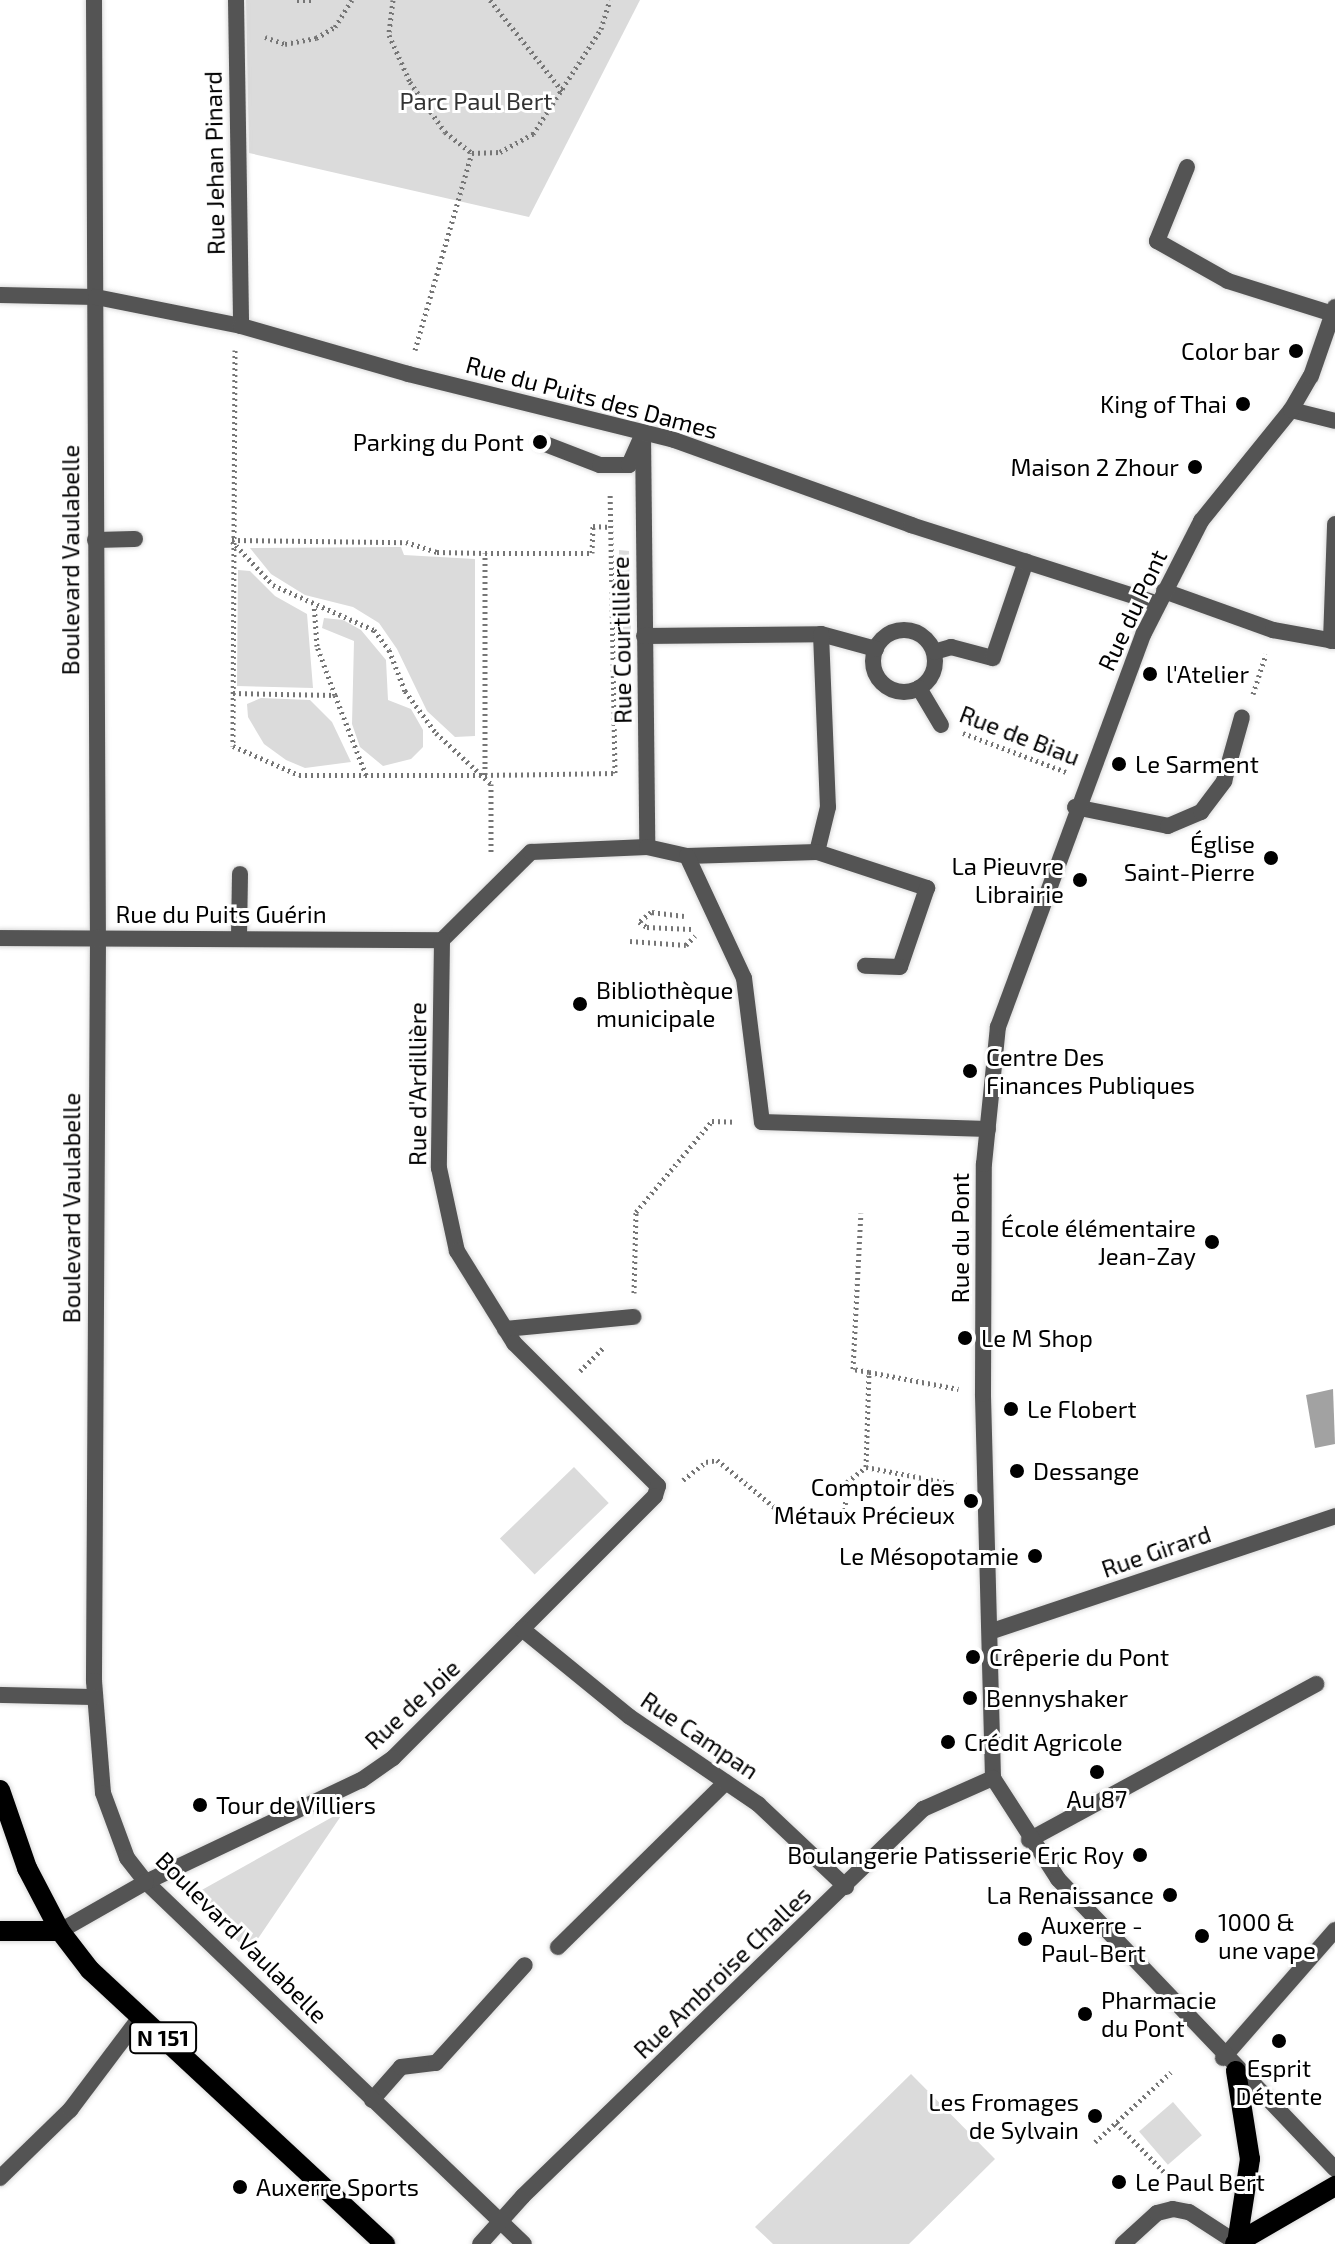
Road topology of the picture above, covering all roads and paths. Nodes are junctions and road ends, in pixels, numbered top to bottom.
1 (94, 0) edge
2 (236, 0) edge
3 (297, 0) edge
4 (312, 0) edge
5 (352, 0) edge
6 (393, 0) edge
7 (490, 0) edge
8 (610, 0) edge
9 (260, 34) dead end
10 (564, 93) junction
11 (472, 153) junction
12 (1187, 167) dead end
13 (0, 295) edge
14 (96, 297) junction
15 (1334, 310) edge
16 (241, 326) junction
17 (232, 363) dead end
18 (408, 374) junction
19 (1291, 410) junction
20 (1335, 421) edge
21 (643, 433) junction
22 (540, 442) dead end
23 (1335, 524) edge
24 (135, 539) dead end
25 (95, 540) junction
26 (232, 540) junction
27 (485, 553) junction
28 (1026, 561) junction
29 (1161, 597) junction
30 (314, 607) junction
31 (1273, 630) junction
32 (821, 634) junction
33 (644, 636) junction
34 (1333, 641) edge
35 (876, 649) junction
36 (934, 652) junction
37 (919, 688) junction
38 (233, 693) junction
39 (335, 695) junction
40 (1242, 717) joint
41 (941, 725) joint
42 (366, 775) junction
43 (485, 775) junction
44 (1086, 780) junction
45 (1075, 807) junction
46 (647, 847) junction
47 (817, 852) junction
48 (687, 856) junction
49 (240, 874) dead end
50 (491, 890) junction
51 (717, 920) junction
52 (98, 937) junction
53 (239, 937) junction
54 (0, 938) edge
55 (442, 940) junction
56 (630, 941) dead end
57 (865, 966) dead end
58 (762, 1122) junction
59 (988, 1129) junction
60 (861, 1213) dead end
61 (633, 1317) junction
62 (505, 1329) junction
63 (869, 1372) junction
64 (562, 1389) junction
65 (983, 1394) junction
66 (866, 1467) junction
67 (658, 1486) junction
68 (988, 1490) junction
69 (1335, 1516) edge
70 (522, 1629) junction
71 (992, 1631) junction
72 (1316, 1684) dead end
73 (0, 1695) edge
74 (95, 1697) junction
75 (993, 1778) junction
76 (726, 1782) junction
77 (0, 1790) edge
78 (3, 1817) edge
79 (1029, 1840) junction
80 (146, 1882) junction
81 (846, 1887) junction
82 (1335, 1930) edge
83 (0, 1931) edge
84 (60, 1931) junction
85 (558, 1947) dead end
86 (525, 1965) dead end
87 (140, 2017) junction
88 (1230, 2064) junction
89 (1171, 2072) dead end
90 (372, 2100) junction
91 (1116, 2123) junction
92 (1095, 2142) dead end
93 (1335, 2169) edge
94 (1168, 2176) dead end
95 (0, 2178) edge
96 (1335, 2186) edge
97 (499, 2221) junction
98 (1236, 2243) edge
99 (385, 2244) edge
100 (480, 2244) edge
101 (524, 2244) edge
102 (1123, 2244) edge

1 - 14 street, Boulevard Vaulabelle
2 - 16 street, Rue Jehan Pinard
3 - 4 path
5 - 9 path
6 - 11 path
7 - 10 path
8 - 10 path
10 - 11 path
11 - 18 path
12 - 15 street
13 - 14 street, Rue du Puits des Dames
14 - 16 street, Rue du Puits des Dames
14 - 25 street, Boulevard Vaulabelle
15 - 19 street, Rue du Pont
16 - 18 street, Rue du Puits des Dames
17 - 26 path
18 - 21 street, Rue du Puits des Dames
19 - 20 street
19 - 29 street, Rue du Pont
21 - 22 street
21 - 28 street, Rue du Puits des Dames
21 - 33 street, Rue Courtillière
23 - 34 street
24 - 25 street
25 - 52 street, Boulevard Vaulabelle
26 - 27 path
26 - 30 path
26 - 38 path
27 - 43 path
27 - 43 path
28 - 29 street, Rue du Puits des Dames
28 - 36 street
29 - 31 street, Rue du Puits des Dames
29 - 44 street, Rue du Pont
30 - 39 path
30 - 43 path
31 - 34 street, Rue du Puits des Dames
31 - 40 path
32 - 33 street
32 - 35 street
32 - 47 street
33 - 46 street, Rue Courtillière
35 - 36 street
35 - 37 street
36 - 37 street
37 - 41 street
38 - 39 path
38 - 42 path
39 - 42 path
40 - 45 street
41 - 44 path, Rue de Biau
42 - 43 path
43 - 50 path
44 - 45 street, Rue du Pont
45 - 59 street, Rue du Pont
46 - 48 street
46 - 50 street
47 - 48 street
47 - 57 street
48 - 51 street
49 - 53 street
50 - 55 street
51 - 56 path
51 - 58 street
52 - 53 street, Rue du Puits Guérin
52 - 54 street, Rue du Puits Guérin
52 - 74 street, Boulevard Vaulabelle
53 - 55 street, Rue du Puits Guérin
55 - 62 street, Rue d'Ardillière
58 - 59 street
58 - 61 path
59 - 65 street, Rue du Pont
60 - 63 path
61 - 62 street
61 - 64 path
62 - 64 street, Rue d'Ardillière
63 - 65 path
63 - 66 path
64 - 67 street, Rue d'Ardillière
65 - 68 street, Rue du Pont
66 - 67 path
66 - 68 path
67 - 70 street, Rue de Joie
68 - 71 street, Rue du Pont
69 - 71 street, Rue Girard
70 - 76 street, Rue Campan
70 - 80 street, Rue de Joie
71 - 75 street, Rue du Pont
72 - 79 street
73 - 74 street
74 - 80 street, Boulevard Vaulabelle
75 - 79 street, Rue du Pont
75 - 81 street, Rue Ambroise Challes
76 - 81 street, Rue Campan
76 - 85 street
77 - 78 main road, N 151
78 - 84 main road, N 151
79 - 88 street, Rue du Pont
80 - 84 street, Rue de Joie
80 - 90 street, Boulevard Vaulabelle
81 - 97 street, Rue Ambroise Challes
82 - 88 street
83 - 84 main road
84 - 87 main road, N 151
86 - 90 street
87 - 95 street
87 - 99 main road, N 151
88 - 93 street, Rue du Pont
88 - 98 main road
89 - 91 path
90 - 97 street, Boulevard Vaulabelle
91 - 92 path
91 - 94 path
96 - 98 main road
97 - 100 street, Rue Ambroise Challes
97 - 101 street, Boulevard Vaulabelle
98 - 102 street

